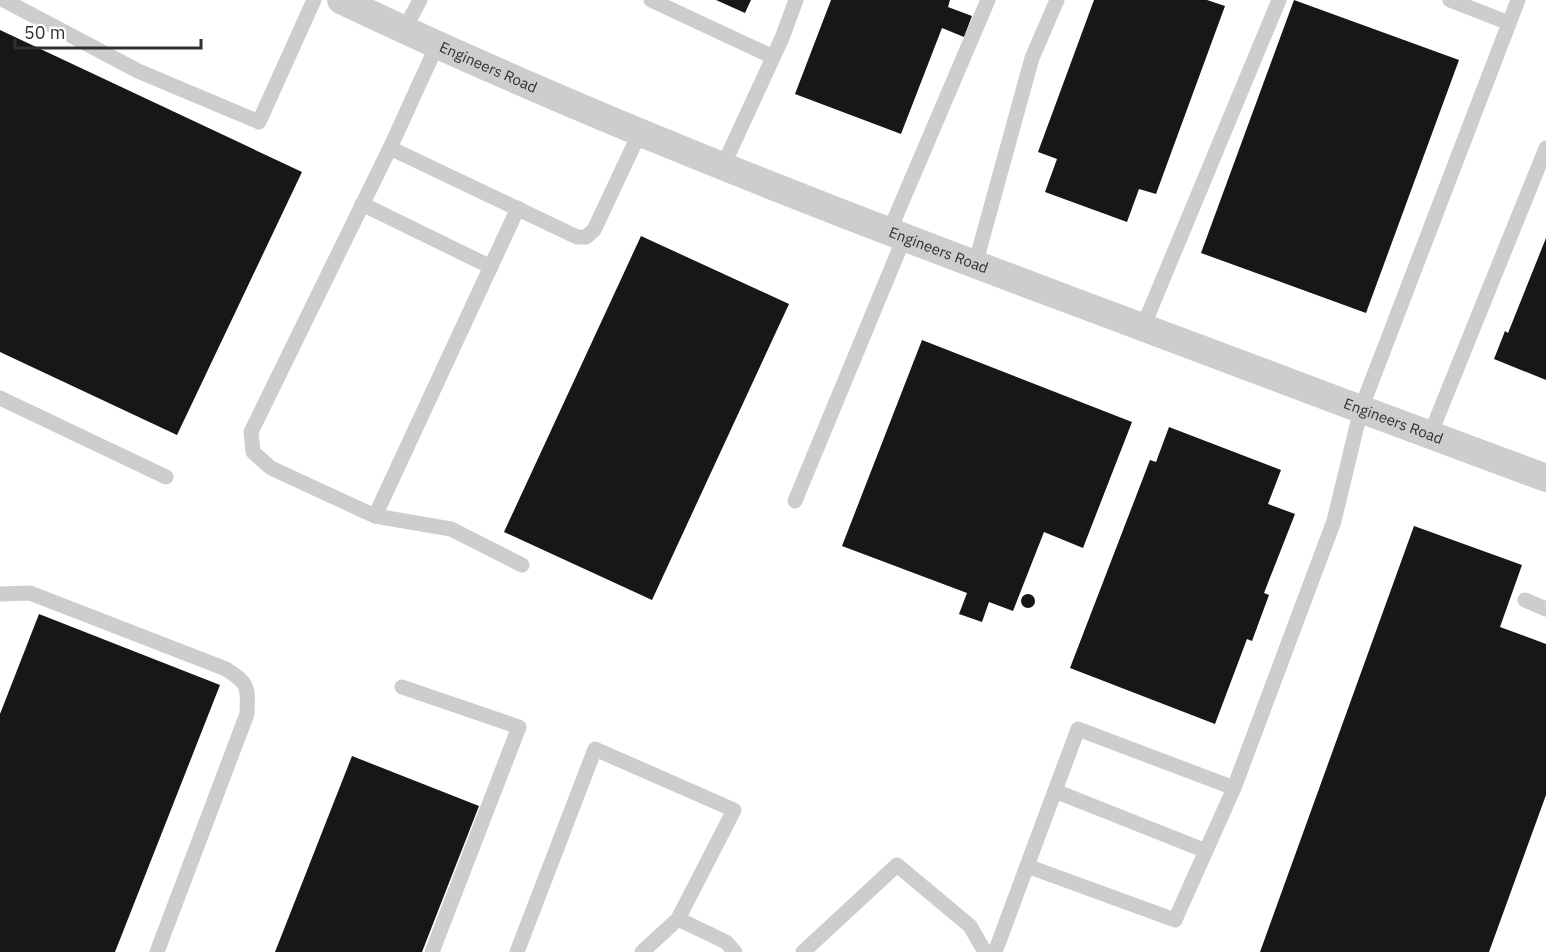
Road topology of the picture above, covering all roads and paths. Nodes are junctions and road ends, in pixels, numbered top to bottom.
1 (4, 0) edge
2 (314, 0) edge
3 (420, 0) edge
4 (651, 0) edge
5 (796, 0) edge
6 (988, 0) edge
7 (1057, 0) edge
8 (1279, 0) edge
9 (1450, 0) edge
10 (1518, 0) edge
11 (344, 1) edge
12 (1509, 23) junction
13 (404, 30) junction
14 (437, 45) junction
15 (773, 57) junction
16 (640, 132) junction
17 (390, 148) junction
18 (1546, 148) edge
19 (723, 166) junction
20 (362, 204) junction
21 (518, 208) junction
22 (896, 235) junction
23 (975, 265) junction
24 (491, 267) junction
25 (1143, 327) junction
26 (0, 398) edge
27 (1361, 410) junction
28 (1430, 435) junction
29 (166, 477) dead end
30 (1546, 478) edge
31 (795, 501) dead end
32 (375, 516) junction
33 (522, 565) dead end
34 (0, 594) edge
35 (1525, 600) dead end
36 (1546, 609) edge
37 (402, 687) dead end
38 (1234, 788) junction
39 (1055, 791) junction
40 (1206, 851) junction
41 (1027, 866) junction
42 (678, 919) junction
43 (157, 952) edge
44 (432, 952) edge
45 (518, 952) edge
46 (642, 952) edge
47 (735, 952) edge
48 (803, 952) edge
49 (985, 952) edge
50 (995, 952) edge

1 - 2 lane
3 - 13 lane
4 - 15 lane
5 - 15 lane
6 - 22 lane
7 - 23 lane
8 - 25 lane
9 - 12 lane
10 - 12 lane
11 - 13 street, Engineers Road
12 - 27 lane
13 - 14 street, Engineers Road
14 - 16 street, Engineers Road
14 - 17 lane
15 - 19 lane
16 - 19 street, Engineers Road
16 - 21 lane
17 - 20 lane
17 - 21 lane
18 - 28 lane
19 - 22 street, Engineers Road
20 - 24 lane
20 - 32 lane
21 - 24 lane
22 - 23 street, Engineers Road
22 - 31 lane
23 - 25 street, Engineers Road
24 - 32 lane
25 - 27 street, Engineers Road
26 - 29 lane
27 - 28 street, Engineers Road
27 - 38 lane
28 - 30 street, Engineers Road
32 - 33 lane
34 - 43 lane
35 - 36 lane
37 - 44 lane
38 - 39 lane
38 - 40 lane
39 - 40 lane
39 - 41 lane
40 - 41 lane
41 - 50 lane
42 - 45 lane
42 - 46 lane
42 - 47 lane
48 - 49 lane

